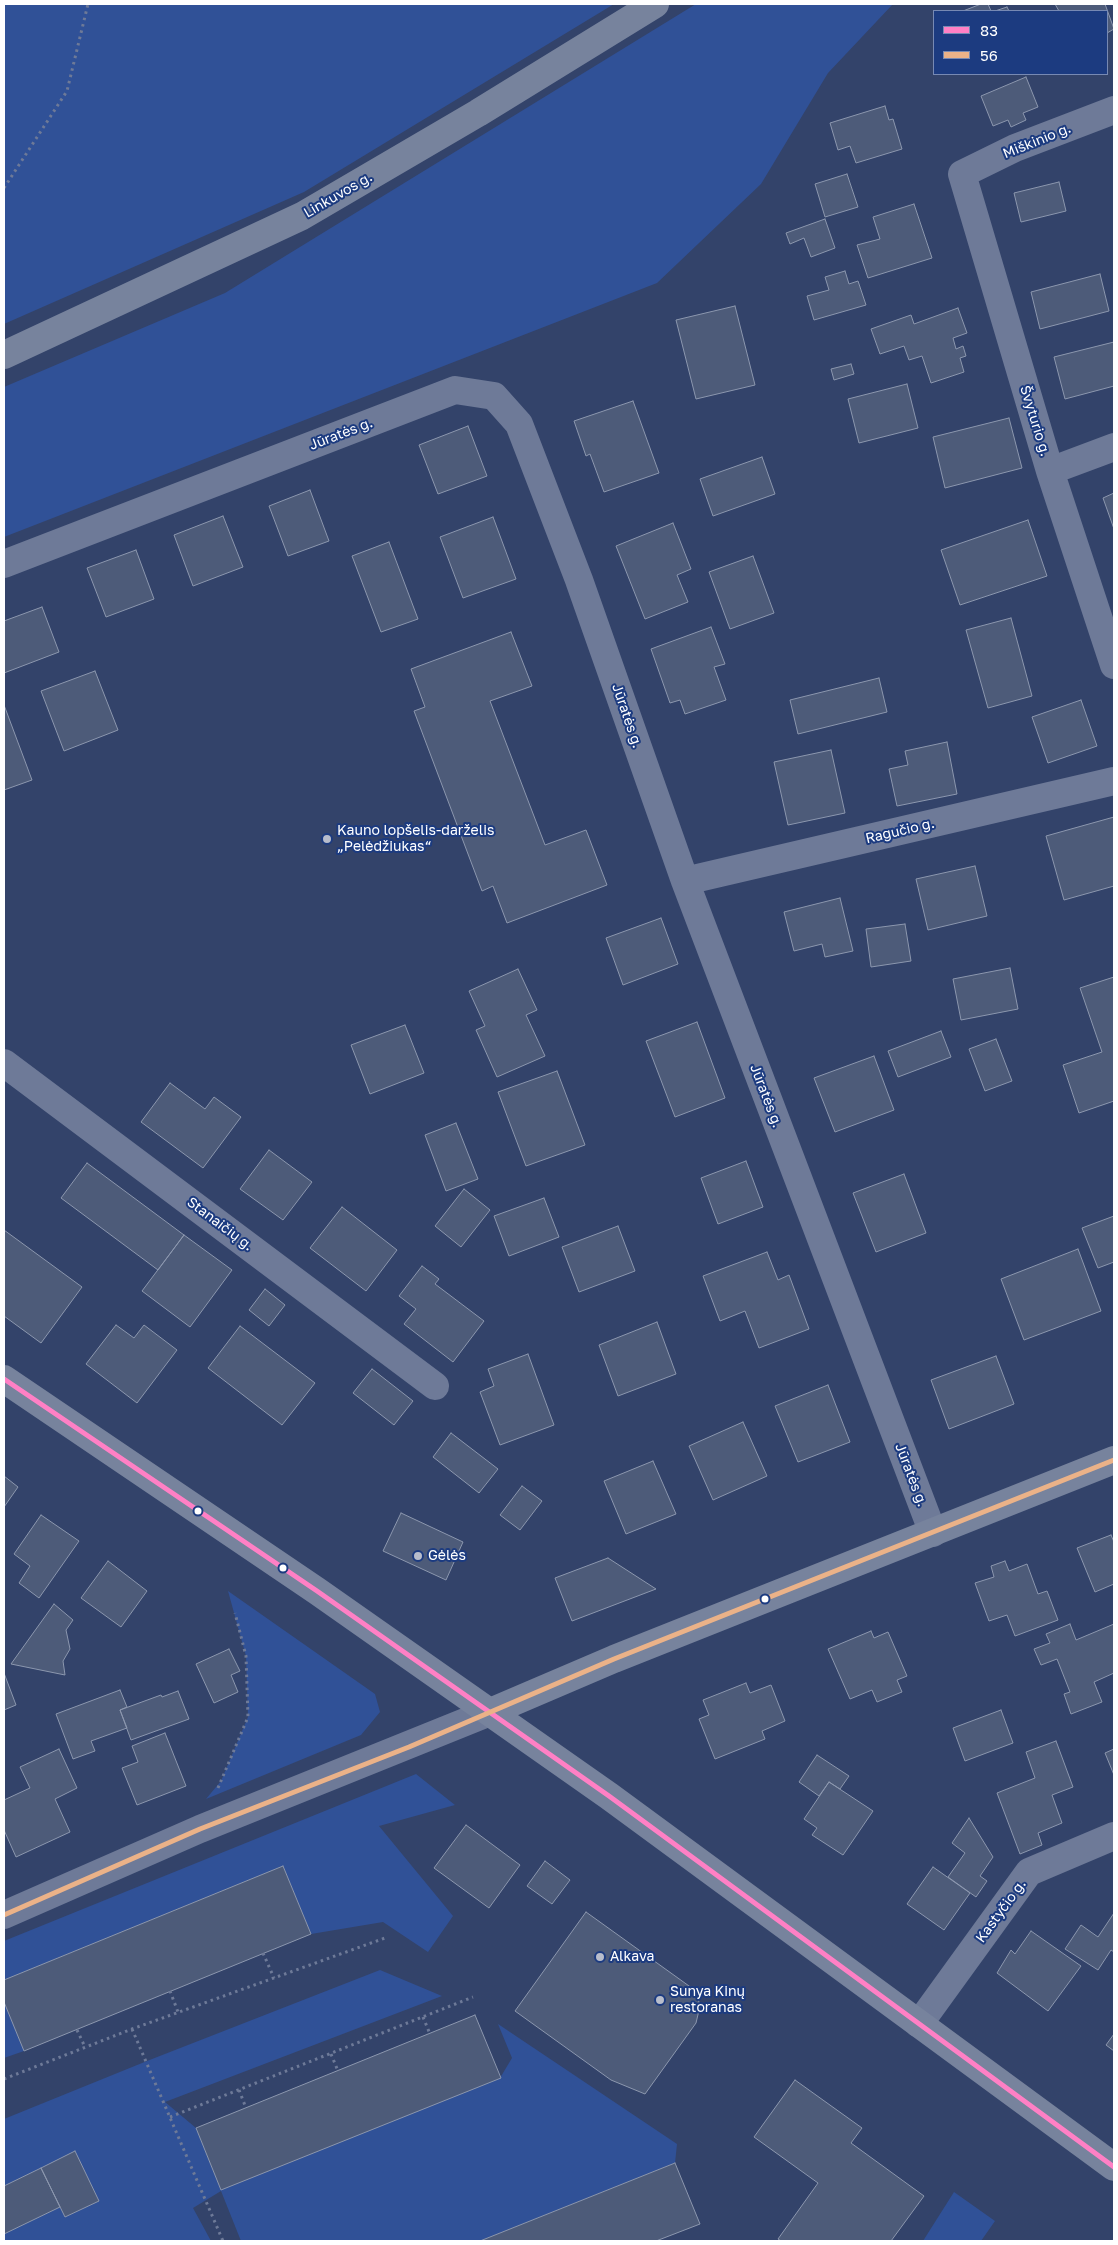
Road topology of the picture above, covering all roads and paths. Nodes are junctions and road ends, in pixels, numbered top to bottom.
1 (88, 4) edge
2 (655, 4) edge
3 (1114, 110) edge
4 (962, 174) joint
5 (4, 188) edge
6 (4, 355) edge
7 (1114, 447) edge
8 (1050, 471) junction
9 (4, 564) edge
10 (1114, 665) edge
11 (1114, 781) edge
12 (685, 882) junction
13 (4, 1063) edge
14 (4, 1379) edge
15 (435, 1386) dead end
16 (1114, 1460) edge
17 (933, 1533) junction
18 (235, 1614) dead end
19 (490, 1712) junction
20 (200, 1829) junction
21 (1114, 1836) edge
22 (4, 1915) edge
23 (385, 1938) dead end
24 (263, 1953) dead end
25 (274, 1978) junction
26 (170, 1991) dead end
27 (473, 1997) dead end
28 (178, 2012) junction
29 (423, 2017) junction
30 (919, 2024) junction
31 (132, 2029) junction
32 (77, 2030) dead end
33 (430, 2034) dead end
34 (85, 2047) junction
35 (331, 2054) junction
36 (338, 2071) dead end
37 (4, 2079) edge
38 (239, 2090) junction
39 (246, 2108) dead end
40 (170, 2116) junction
41 (1114, 2167) edge
42 (224, 2241) edge

1 - 5 path
2 - 6 main road, Linkuvos g.
3 - 4 street, Miškinio g.
4 - 8 street, Švyturio g.
7 - 8 street
8 - 10 street, Švyturio g.
9 - 12 street, Jūratės g.
11 - 12 street, Ragučio g.
12 - 17 street, Jūratės g.
13 - 15 street, Stanaičių g.
14 - 19 main road
16 - 17 main road
17 - 19 main road
18 - 20 path
19 - 20 street
19 - 30 main road
20 - 22 street
21 - 30 street, Kastyčio g.
23 - 25 path
24 - 25 path
25 - 28 path
26 - 28 path
27 - 29 path
28 - 31 path
29 - 33 path
29 - 35 path
30 - 41 main road
31 - 34 path
31 - 40 path
32 - 34 path
34 - 37 path
35 - 36 path
35 - 38 path
38 - 39 path
38 - 40 path
40 - 42 path

